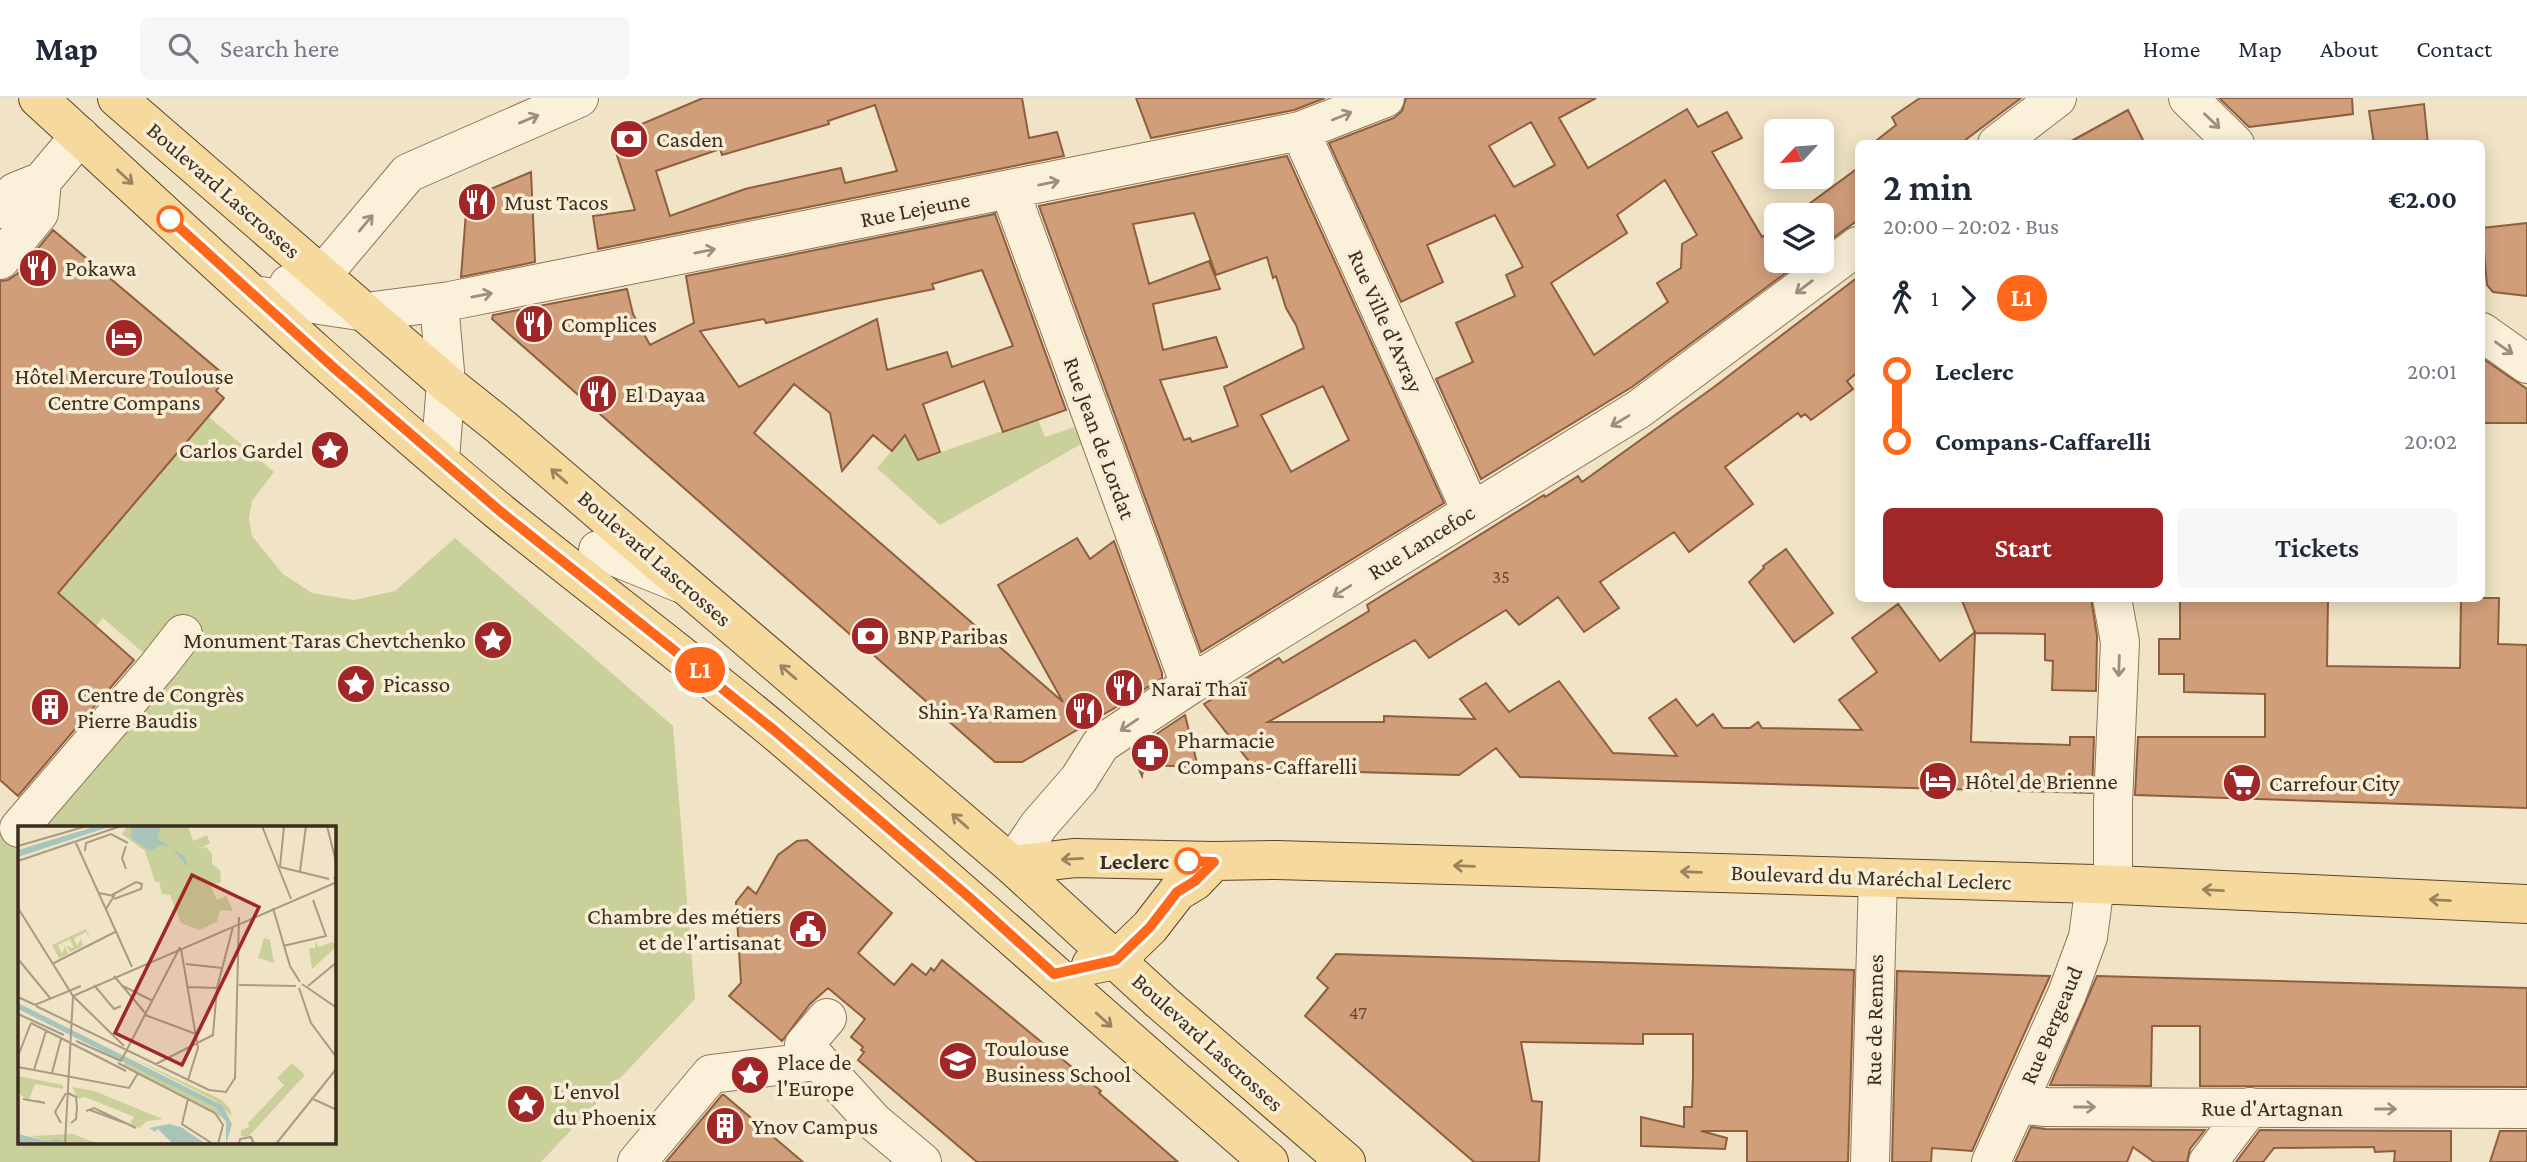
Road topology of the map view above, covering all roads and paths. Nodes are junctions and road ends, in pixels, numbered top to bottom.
1 (38, 98) edge
2 (117, 98) edge
3 (579, 98) edge
4 (1385, 98) edge
5 (2188, 98) edge
6 (2044, 119) edge
7 (1300, 131) junction
8 (80, 136) junction
9 (2005, 140) edge
10 (2231, 140) edge
11 (42, 181) junction
12 (1010, 191) junction
13 (0, 209) edge
14 (1855, 248) edge
15 (0, 260) edge
16 (322, 275) junction
17 (254, 295) junction
18 (439, 303) junction
19 (366, 312) junction
20 (2485, 334) edge
21 (2527, 364) edge
22 (446, 383) junction
23 (440, 459) junction
24 (1471, 511) junction
25 (597, 550) dead end
26 (688, 587) junction
27 (2113, 602) edge
28 (183, 634) dead end
29 (1190, 685) junction
30 (21, 826) edge
31 (18, 829) edge
32 (0, 849) edge
33 (1214, 862) junction
34 (1012, 865) junction
35 (1878, 878) junction
36 (2104, 885) junction
37 (2527, 904) edge
38 (997, 922) junction
39 (1116, 960) junction
40 (1054, 974) junction
41 (827, 1018) dead end
42 (818, 1061) junction
43 (2017, 1104) junction
44 (2250, 1107) junction
45 (2527, 1109) edge
46 (637, 1162) edge
47 (922, 1162) edge
48 (1269, 1162) edge
49 (1346, 1162) edge
50 (1870, 1162) edge
51 (1991, 1162) edge
52 (2208, 1162) edge

1 - 8 main road
2 - 16 main road, Boulevard Lascrosses
16 -> 3 street
7 -> 4 street, Rue Lejeune
5 -> 10 street
6 - 9 street
12 -> 7 street, Rue Lejeune
7 - 24 street, Rue Ville d'Avray
8 - 11 street
8 -> 17 main road
11 - 13 street
11 - 15 street
18 -> 12 street, Rue Lejeune
12 - 29 street, Rue Jean de Lordat
14 -> 24 street, Rue Lancefoc
16 - 17 street
16 - 19 main road, Boulevard Lascrosses
17 - 19 street, Rue Lejeune
17 - 23 main road
18 - 19 street, Rue Lejeune
18 - 22 street
19 - 22 main road, Boulevard Lascrosses
20 -> 21 street
22 - 23 street
26 -> 22 main road, Boulevard Lascrosses
23 - 38 main road
24 -> 29 street, Rue Lancefoc
25 - 26 street
34 -> 26 main road, Boulevard Lascrosses
27 -> 36 street, Rue Bergeaud
28 - 30 street
29 -> 34 street, Rue Lancefoc
31 - 32 street
33 -> 34 main road, Boulevard du Maréchal Leclerc
35 -> 33 main road, Boulevard du Maréchal Leclerc
33 - 39 main road
34 - 38 main road
34 - 39 main road, Boulevard Lascrosses
35 - 36 main road, Boulevard du Maréchal Leclerc
35 - 50 street, Rue de Rennes
37 -> 36 main road, Boulevard du Maréchal Leclerc
36 - 43 street, Rue Bergeaud
38 - 40 main road
39 - 40 main road
39 - 49 main road, Boulevard Lascrosses
40 -> 48 main road
41 - 42 street
42 - 46 street
42 - 47 street
43 -> 44 street, Rue d'Artagnan
43 - 51 street, Rue Bergeaud
44 -> 45 street, Rue d'Artagnan
44 - 52 street

